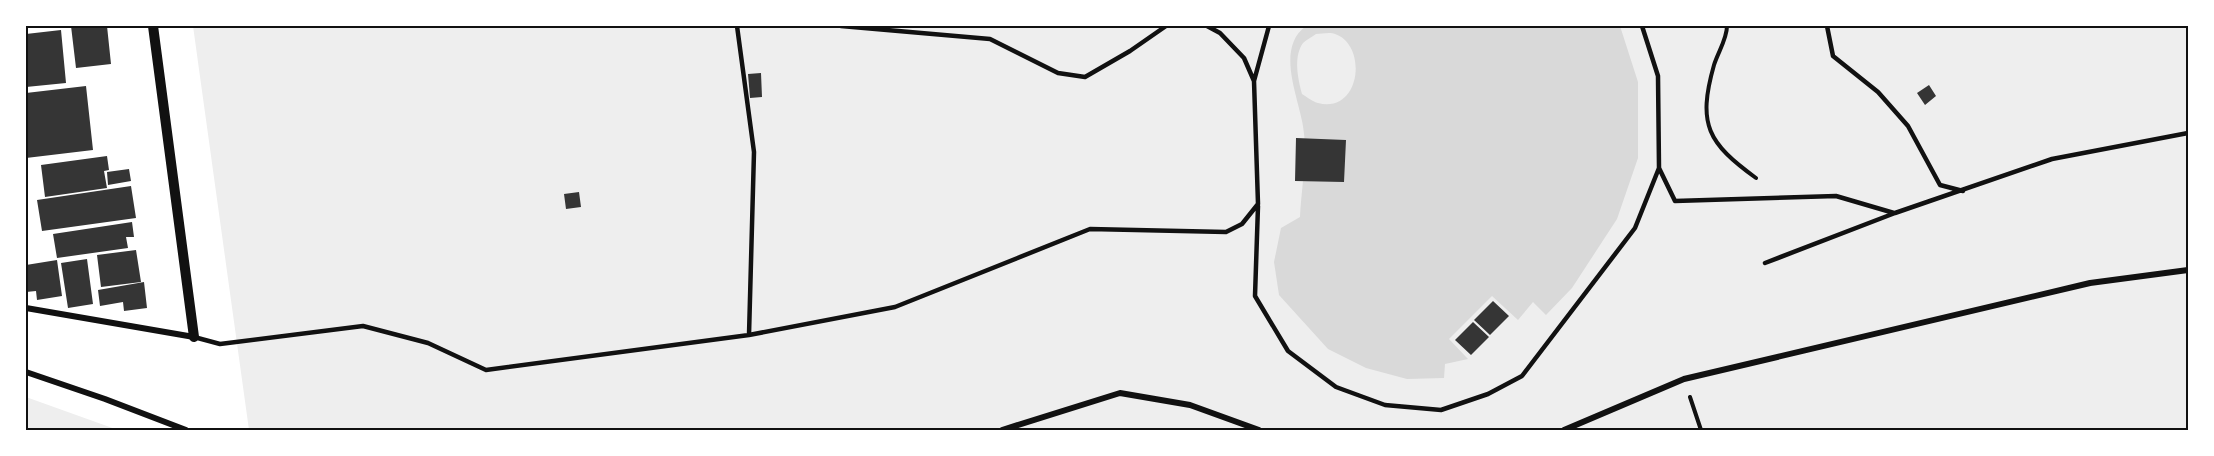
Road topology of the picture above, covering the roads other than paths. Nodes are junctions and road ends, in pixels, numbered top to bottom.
1 (153, 26) edge
2 (740, 26) edge
3 (841, 26) edge
4 (1166, 26) edge
5 (1208, 26) edge
6 (1269, 26) edge
7 (1642, 26) edge
8 (1827, 26) edge
9 (1254, 81) junction
10 (2188, 133) edge
11 (1659, 168) junction
12 (1963, 191) junction
13 (1258, 204) junction
14 (1895, 213) junction
15 (1765, 263) dead end
16 (2188, 270) edge
17 (26, 308) edge
18 (749, 335) junction
19 (194, 337) junction
20 (26, 372) edge
21 (186, 430) edge
22 (1002, 430) edge
23 (1259, 430) edge
24 (1564, 430) edge

1 - 19 street
2 - 18 lane
3 - 4 lane
5 - 9 lane
6 - 9 lane
7 - 11 lane
8 - 12 lane
9 - 13 lane
10 - 12 lane
11 - 13 lane
11 - 14 lane
12 - 14 lane
13 - 18 lane
14 - 15 lane
16 - 24 street
17 - 19 street
18 - 19 lane
20 - 21 street
22 - 23 street

